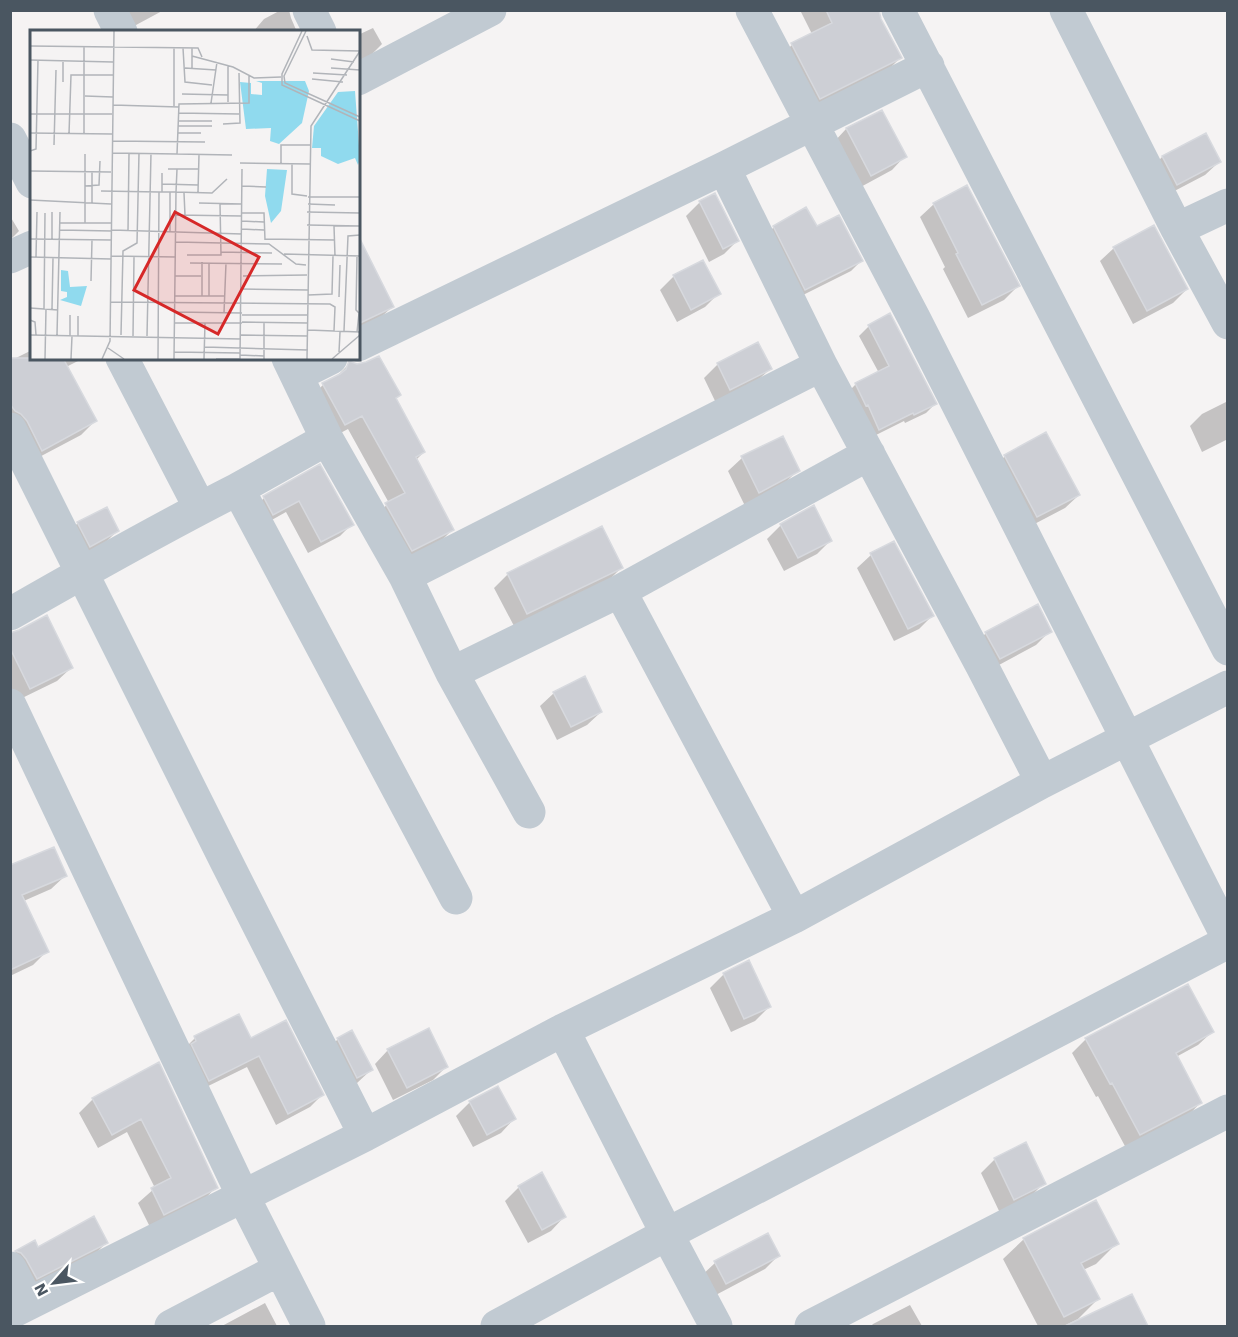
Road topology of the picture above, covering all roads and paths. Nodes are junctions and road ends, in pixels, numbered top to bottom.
1 (110, 10) edge
2 (309, 10) edge
3 (490, 10) edge
4 (752, 10) edge
5 (898, 10) edge
6 (1066, 10) edge
7 (120, 30) edge
8 (319, 30) edge
9 (928, 66) junction
10 (360, 78) edge
11 (812, 123) junction
12 (10, 139) edge
13 (724, 168) junction
14 (30, 178) edge
15 (1227, 205) edge
16 (1177, 229) junction
17 (30, 248) edge
18 (10, 257) edge
19 (1227, 323) edge
20 (360, 344) edge
21 (123, 360) edge
22 (322, 360) edge
23 (821, 365) junction
24 (292, 367) edge
25 (10, 429) edge
26 (327, 439) junction
27 (869, 454) junction
28 (238, 489) junction
29 (200, 508) junction
30 (81, 573) junction
31 (405, 576) junction
32 (621, 591) junction
33 (10, 614) edge
34 (1227, 649) edge
35 (452, 673) junction
36 (1227, 687) edge
37 (10, 705) edge
38 (1127, 738) junction
39 (1042, 782) junction
40 (529, 812) dead end
41 (456, 898) dead end
42 (794, 917) junction
43 (1227, 940) edge
44 (563, 1030) junction
45 (1227, 1111) edge
46 (365, 1135) junction
47 (243, 1196) junction
48 (667, 1234) junction
49 (10, 1268) edge
50 (280, 1269) junction
51 (19, 1308) edge
52 (171, 1326) edge
53 (309, 1326) edge
54 (497, 1326) edge
55 (716, 1326) edge
56 (811, 1326) edge

1 - 7 street
2 - 8 street
3 - 10 street
4 - 11 street
5 - 9 street
6 - 16 street
9 - 11 street
9 - 34 street
11 - 13 street
11 - 38 street
12 - 14 street
13 - 20 street
13 - 23 street
15 - 16 street
16 - 19 street
17 - 18 street
21 - 29 street
22 - 24 street
23 - 27 street
23 - 31 street
24 - 26 street
25 - 30 street
26 - 28 street
26 - 31 street
27 - 32 street
27 - 39 street
28 - 29 street
28 - 41 street
29 - 30 street
30 - 33 street
30 - 46 street
31 - 35 street
32 - 35 street
32 - 42 street
35 - 40 street
36 - 38 street
37 - 47 street
38 - 39 street
38 - 43 street
39 - 42 street
42 - 44 street
43 - 48 street
44 - 46 street
44 - 48 street
45 - 56 street
46 - 47 street
47 - 50 street
47 - 51 street
48 - 54 street
48 - 55 street
49 - 51 street
50 - 52 street
50 - 53 street

